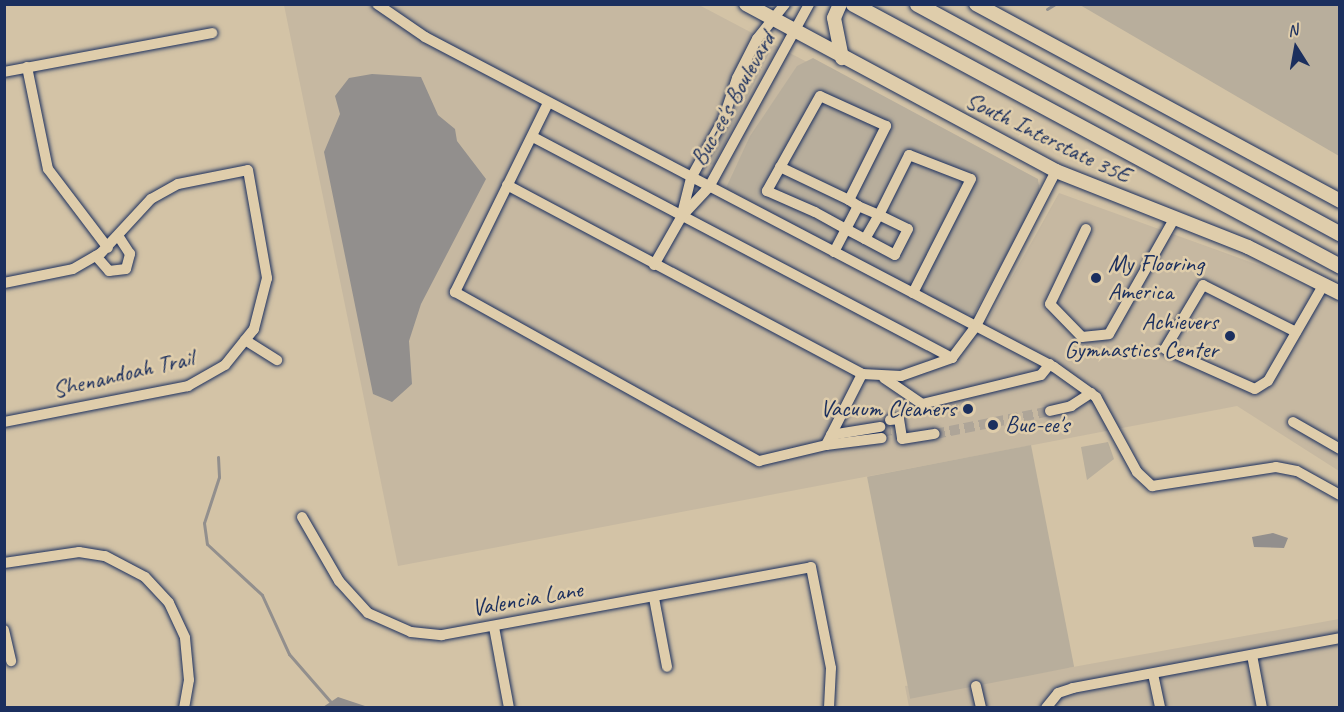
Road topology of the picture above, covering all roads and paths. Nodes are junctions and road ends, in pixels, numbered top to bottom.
1 (377, 4) edge
2 (746, 4) edge
3 (785, 4) edge
4 (809, 4) edge
5 (840, 4) edge
6 (853, 4) edge
7 (917, 4) edge
8 (976, 4) edge
9 (777, 20) junction
10 (795, 31) junction
11 (212, 33) dead end
12 (842, 58) junction
13 (27, 67) junction
14 (4, 72) edge
15 (548, 103) junction
16 (533, 137) junction
17 (780, 167) junction
18 (1056, 171) junction
19 (691, 178) junction
20 (507, 184) junction
21 (709, 188) junction
22 (1340, 201) edge
23 (854, 203) junction
24 (879, 215) junction
25 (682, 216) junction
26 (1173, 221) junction
27 (846, 229) junction
28 (1086, 229) dead end
29 (1340, 234) edge
30 (119, 237) junction
31 (865, 239) junction
32 (108, 248) junction
33 (834, 252) junction
34 (96, 256) junction
35 (654, 265) junction
36 (1340, 266) edge
37 (4, 283) edge
38 (1324, 284) junction
39 (1340, 292) edge
40 (913, 293) junction
41 (976, 326) junction
42 (1296, 332) junction
43 (245, 340) junction
44 (952, 358) junction
45 (277, 360) dead end
46 (1050, 364) junction
47 (862, 374) junction
48 (884, 378) junction
49 (1090, 393) junction
50 (1050, 411) tunnel mouth
51 (4, 422) edge
52 (1293, 422) dead end
53 (890, 429) junction
54 (935, 434) tunnel mouth
55 (829, 438) junction
56 (1340, 449) edge
57 (1340, 495) edge
58 (302, 517) dead end
59 (4, 563) edge
60 (654, 598) junction
61 (494, 627) junction
62 (4, 630) edge
63 (1340, 638) edge
64 (1252, 655) junction
65 (11, 661) dead end
66 (667, 667) dead end
67 (1153, 674) junction
68 (976, 686) dead end
69 (184, 708) edge
70 (508, 708) edge
71 (829, 708) edge
72 (981, 708) edge
73 (1046, 708) edge
74 (1160, 708) edge
75 (1262, 708) edge

1 - 15 street
2 - 9 main road, South Interstate 35E
3 - 9 street, Buc-ee's Boulevard
4 - 10 street, Buc-ee's Boulevard
5 - 12 main road
6 - 36 highway
7 - 29 highway
8 - 22 main road
9 - 10 main road, South Interstate 35E
9 - 19 street, Buc-ee's Boulevard
10 - 12 main road, South Interstate 35E
10 - 21 street, Buc-ee's Boulevard
11 - 13 street
12 - 18 main road, South Interstate 35E
13 - 14 street
13 - 32 street
15 - 16 street
15 - 19 street
16 - 20 street
16 - 25 street
17 - 23 street
17 - 23 street
17 - 27 street
18 - 26 main road, South Interstate 35E
18 - 41 street
19 - 21 street
19 - 25 street, Buc-ee's Boulevard
20 - 35 street
20 - 55 street
21 - 25 street, Buc-ee's Boulevard
21 - 33 street
23 - 24 street
23 - 27 street
24 - 31 street
24 - 31 street
24 - 40 street
25 - 35 street
25 - 44 street
26 - 28 street
26 - 38 main road, South Interstate 35E
27 - 31 street
27 - 33 street
30 - 32 street
30 - 34 street
30 - 43 street, Shenandoah Trail
32 - 34 street
33 - 40 street
34 - 37 street
35 - 47 street
38 - 39 main road, South Interstate 35E
38 - 42 street
40 - 41 street
41 - 44 street
41 - 46 street
42 - 42 street
43 - 45 street
43 - 51 street, Shenandoah Trail
44 - 48 street
46 - 48 street
46 - 49 street
47 - 48 street
47 - 55 street
49 - 50 street
49 - 57 street
52 - 56 street
53 - 54 street
53 - 55 street
53 - 55 street
58 - 61 street, Valencia Lane
59 - 69 street
60 - 61 street, Valencia Lane
60 - 66 street
60 - 71 street, Valencia Lane
61 - 70 street
62 - 65 street
63 - 64 street
64 - 67 street
64 - 75 street
67 - 73 street
67 - 74 street
68 - 72 street

